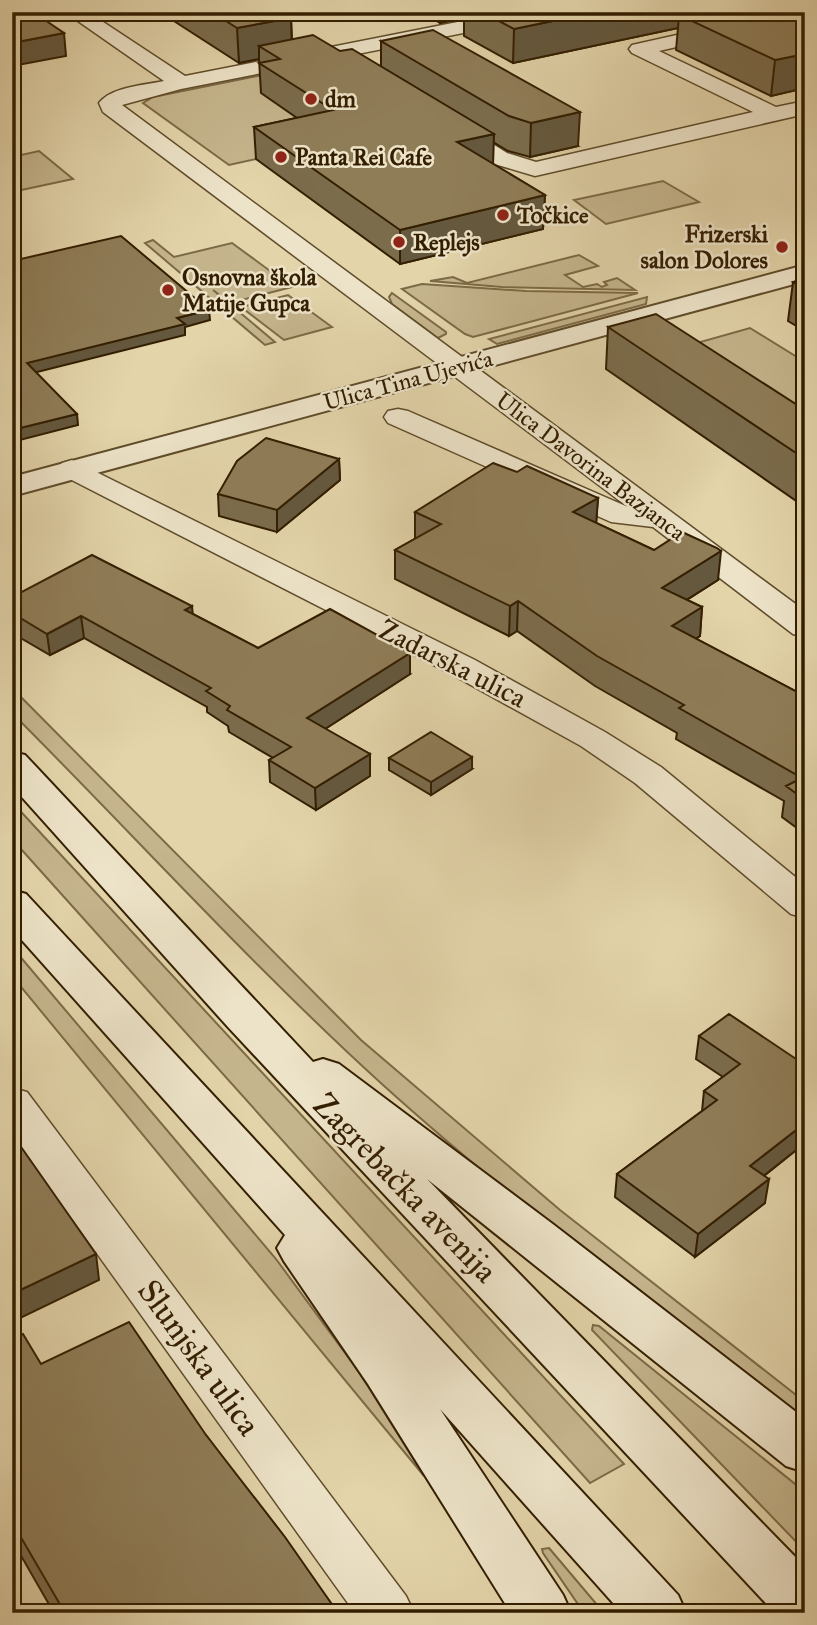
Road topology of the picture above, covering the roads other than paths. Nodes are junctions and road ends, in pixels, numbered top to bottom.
1 (75, 12) edge
2 (539, 12) edge
3 (502, 15) edge
4 (744, 26) edge
5 (331, 54) junction
6 (354, 68) edge
7 (181, 83) junction
8 (805, 107) edge
9 (773, 114) junction
10 (435, 118) edge
11 (805, 273) edge
12 (460, 367) junction
13 (398, 417) dead end
14 (72, 469) junction
15 (12, 487) edge
16 (656, 516) junction
17 (805, 627) edge
18 (12, 763) edge
19 (12, 903) edge
20 (805, 905) edge
21 (243, 1016) junction
22 (160, 1062) junction
23 (12, 1104) edge
24 (805, 1450) edge
25 (805, 1606) edge
26 (387, 1613) edge
27 (543, 1613) edge
28 (658, 1613) edge

1 - 7 street
2 - 3 street
3 - 5 street
4 - 9 street
5 - 6 street
5 - 7 street
7 - 12 street, Ulica Davorina Bazjanca
8 - 9 street
9 - 10 street
11 - 12 main road, Ulica Tina Ujevića
12 - 14 main road, Ulica Tina Ujevića
12 - 16 street, Ulica Davorina Bazjanca
13 - 16 street
14 - 15 main road, Ulica Tina Ujevića
14 - 20 street, Zadarska ulica
16 - 17 street, Ulica Davorina Bazjanca
18 - 21 main road, Zagrebačka avenija
19 - 22 main road
21 - 24 main road
21 - 25 main road, Zagrebačka avenija
22 - 27 main road
22 - 28 main road
23 - 26 street, Slunjska ulica

